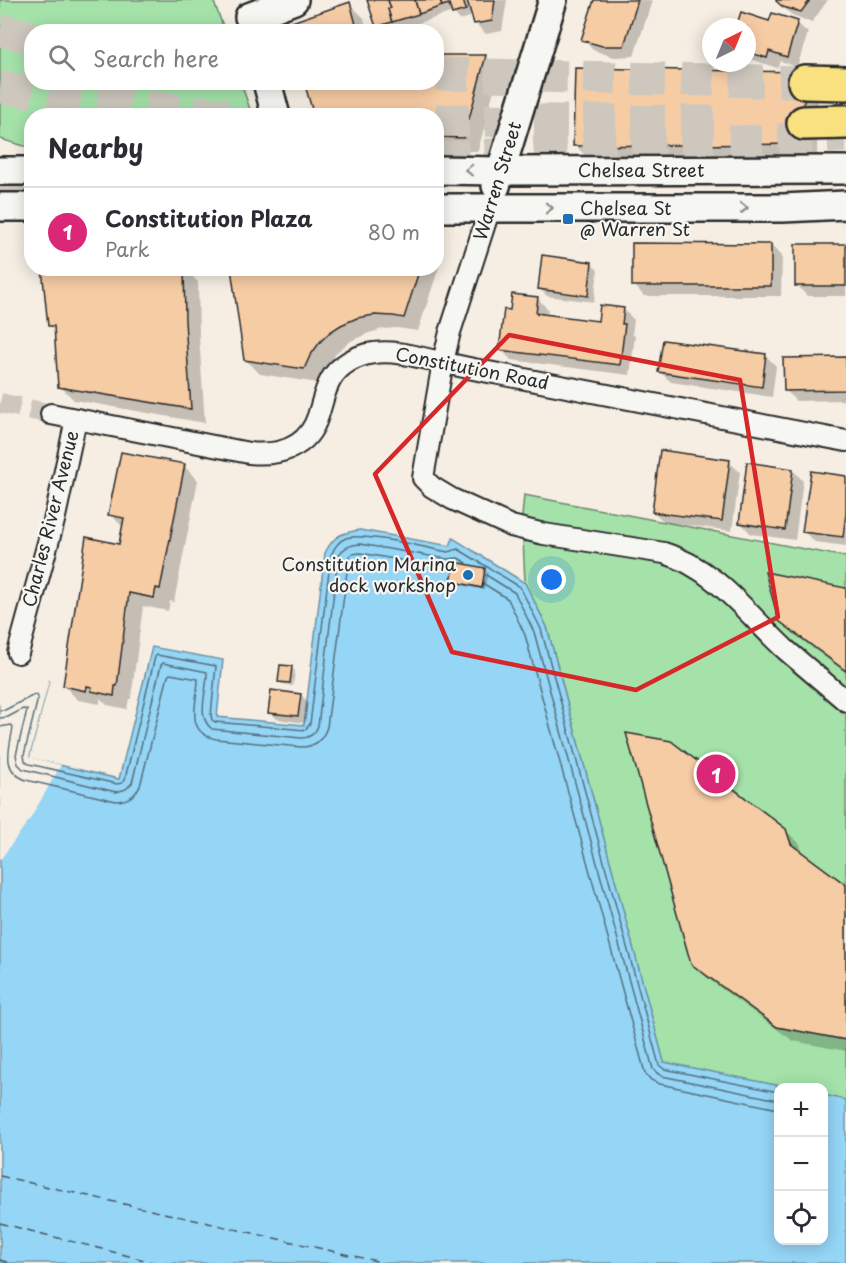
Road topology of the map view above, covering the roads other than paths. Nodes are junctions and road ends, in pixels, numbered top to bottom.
1 (294, 0) edge
2 (553, 0) edge
3 (248, 16) edge
4 (804, 82) tunnel mouth
5 (846, 83) edge
6 (269, 90) edge
7 (274, 108) edge
8 (846, 122) edge
9 (804, 123) dead end
10 (444, 170) edge
11 (846, 170) edge
12 (0, 171) edge
13 (24, 171) edge
14 (501, 171) junction
15 (846, 205) edge
16 (0, 207) edge
17 (24, 207) edge
18 (444, 208) edge
19 (490, 208) junction
20 (442, 362) junction
21 (51, 414) tunnel mouth
22 (76, 419) junction
23 (846, 441) edge
24 (18, 653) dead end
25 (846, 701) edge

1 - 3 main road
2 - 14 main road, Warren Street
4 - 5 highway
6 - 7 main road
8 - 9 highway
14 -> 10 main road, Chelsea Street
11 - 14 main road, Chelsea Street
12 - 13 main road
14 - 19 main road, Warren Street
19 -> 15 main road, Chelsea Street
16 - 17 main road
18 - 19 main road, Chelsea Street
19 - 20 street, Warren Street
20 - 22 street, Constitution Road
20 - 23 street, Constitution Road
20 - 25 street, Warren Street
21 - 22 street, Constitution Road
22 - 24 street, Charles River Avenue

